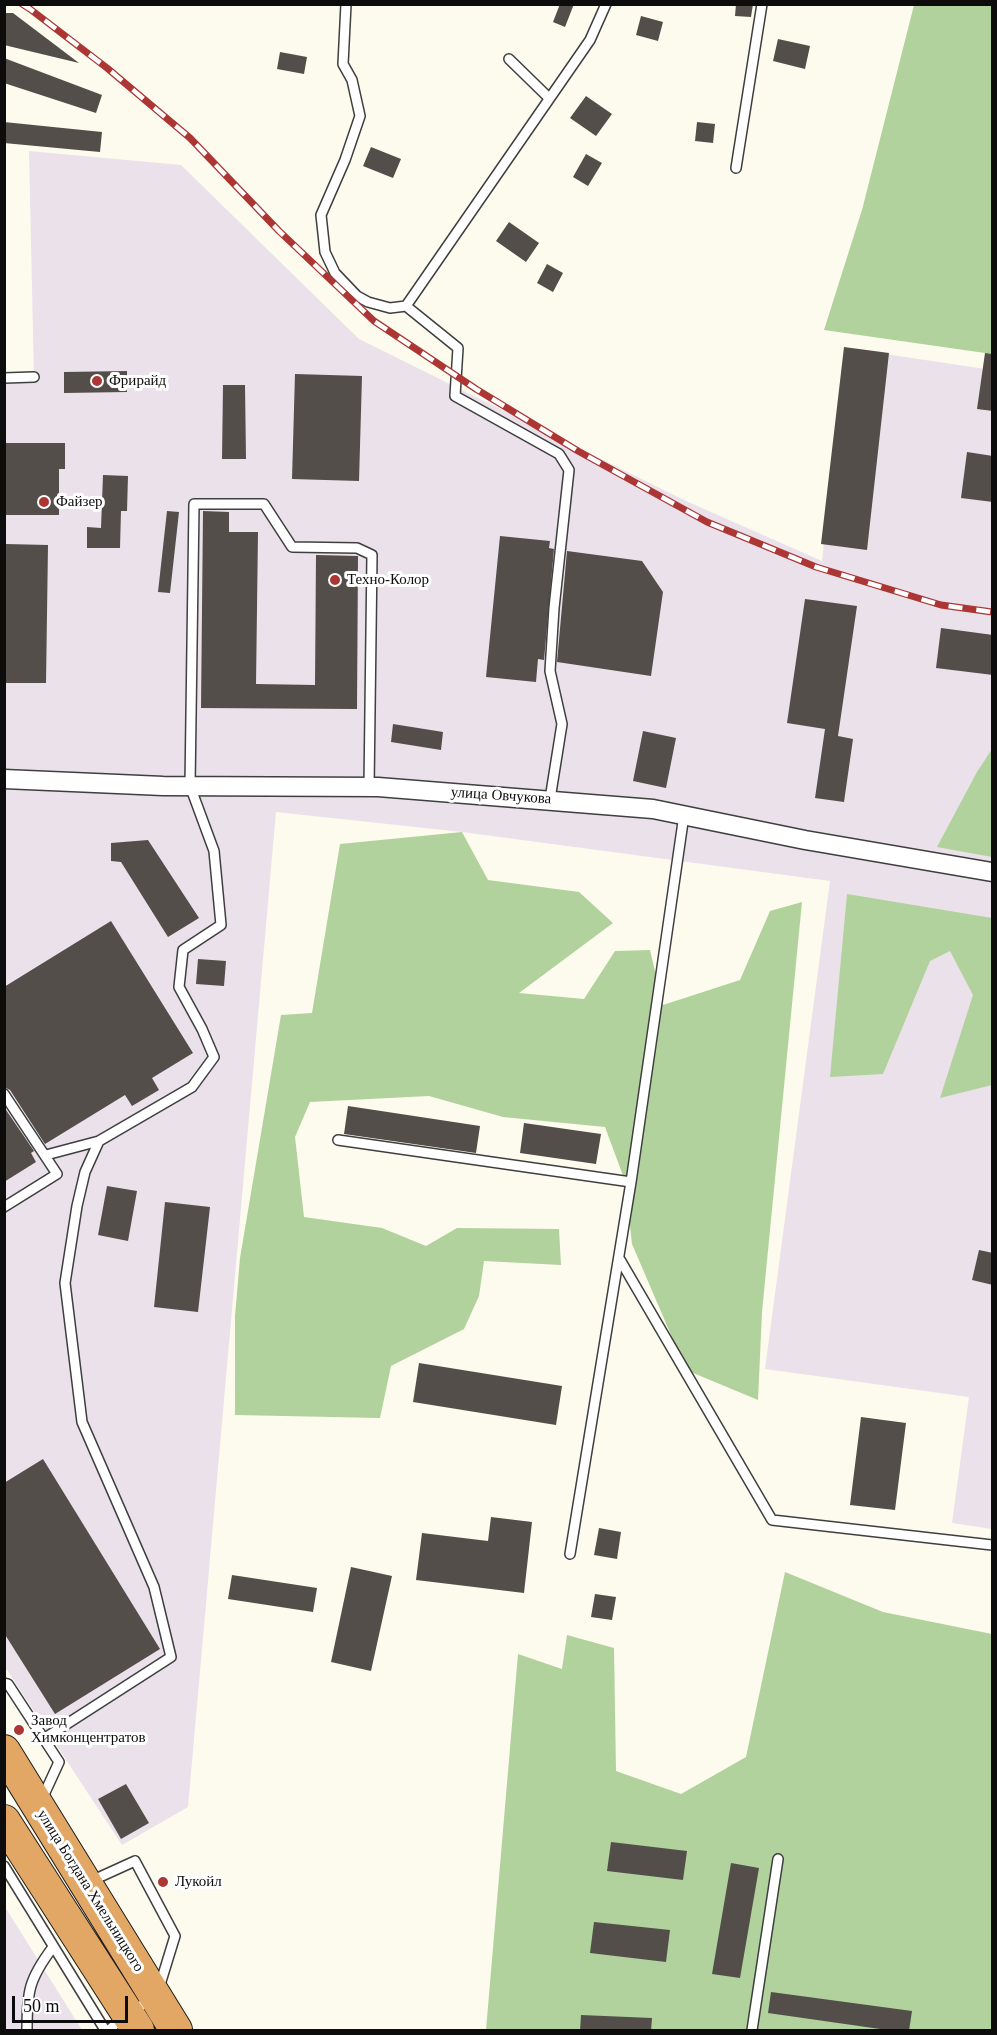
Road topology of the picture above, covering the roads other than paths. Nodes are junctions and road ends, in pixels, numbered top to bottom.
1 (346, 4) edge
2 (762, 4) edge
3 (606, 5) edge
4 (509, 59) dead end
5 (549, 98) junction
6 (736, 168) dead end
7 (406, 306) junction
8 (34, 377) dead end
9 (4, 378) edge
10 (4, 779) edge
11 (190, 786) junction
12 (369, 787) junction
13 (550, 799) junction
14 (684, 815) junction
15 (993, 872) edge
16 (4, 1094) edge
17 (338, 1140) dead end
18 (99, 1141) junction
19 (46, 1155) junction
20 (632, 1182) junction
21 (4, 1207) edge
22 (619, 1258) junction
23 (993, 1545) edge
24 (570, 1554) dead end
25 (4, 1683) edge
26 (45, 1738) junction
27 (4, 1751) edge
28 (39, 1807) junction
29 (4, 1821) edge
30 (778, 1859) dead end
31 (4, 1866) edge
32 (86, 1883) junction
33 (53, 1947) junction
34 (156, 1997) junction
35 (120, 2026) edge
36 (27, 2031) edge
37 (176, 2031) edge
38 (752, 2031) edge

1 - 7 lane
2 - 6 lane
3 - 5 lane
4 - 5 lane
5 - 7 lane
7 - 13 lane
8 - 9 lane
10 - 11 street, улица Овчукова
11 - 12 street, улица Овчукова
11 - 12 lane
11 - 18 lane
12 - 13 street, улица Овчукова
13 - 14 street, улица Овчукова
14 - 15 street, улица Овчукова
14 - 20 lane
16 - 19 lane
17 - 20 lane
18 - 19 lane
18 - 26 lane
19 - 21 lane
20 - 22 lane
22 - 23 lane
22 - 24 lane
25 - 26 lane
26 - 28 lane
27 - 28 highway, улица Богдана Хмельницкого
28 - 32 highway, улица Богдана Хмельницкого
29 - 35 highway
30 - 38 lane
31 - 33 lane
32 - 34 highway, улица Богдана Хмельницкого
32 - 34 lane
33 - 35 lane
33 - 36 lane
34 - 35 lane
34 - 37 highway, улица Богдана Хмельницкого

